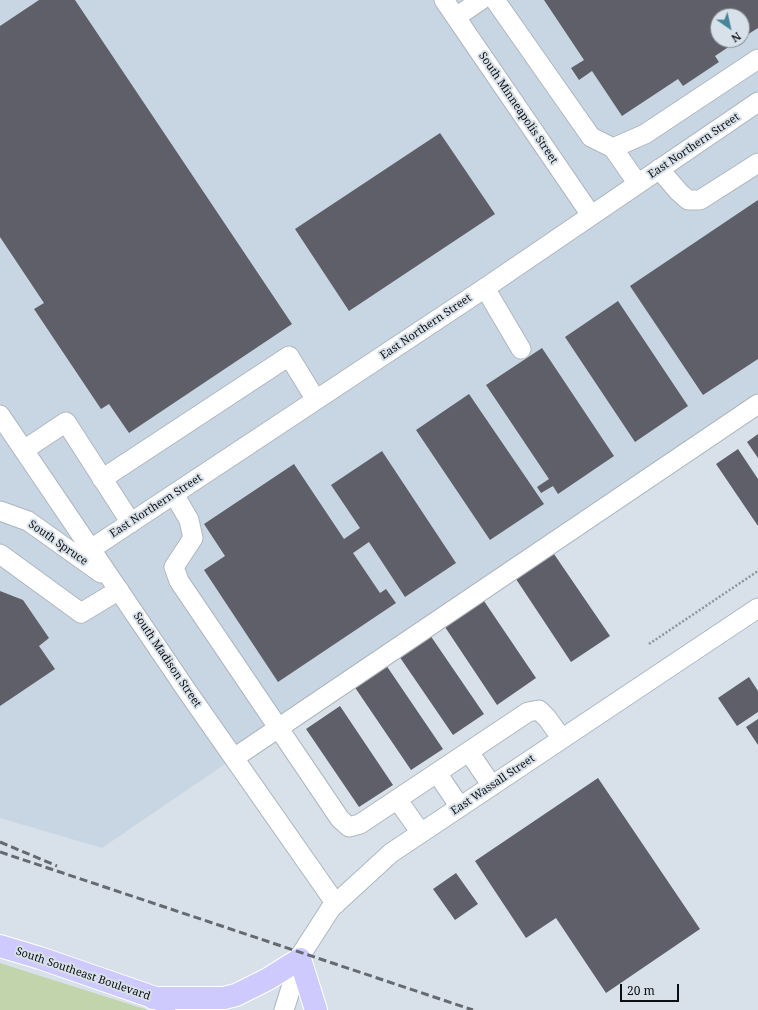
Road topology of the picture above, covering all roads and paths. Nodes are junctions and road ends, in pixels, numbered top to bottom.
1 (444, 0) edge
2 (481, 0) edge
3 (495, 0) edge
4 (456, 17) junction
5 (758, 59) edge
6 (758, 102) edge
7 (613, 148) junction
8 (758, 163) edge
9 (659, 169) junction
10 (638, 184) junction
11 (591, 215) junction
12 (485, 288) junction
13 (521, 349) dead end
14 (316, 400) junction
15 (758, 404) edge
16 (0, 415) edge
17 (24, 450) junction
18 (102, 479) junction
19 (174, 494) junction
20 (0, 511) edge
21 (131, 523) junction
22 (91, 549) junction
23 (0, 554) edge
24 (758, 570) edge
25 (116, 586) junction
26 (758, 608) edge
27 (649, 644) dead end
28 (278, 728) junction
29 (562, 739) junction
30 (469, 752) junction
31 (234, 758) junction
32 (437, 773) junction
33 (492, 786) junction
34 (397, 799) junction
35 (460, 807) junction
36 (421, 833) junction
37 (336, 904) junction
38 (0, 946) edge
39 (300, 959) junction
40 (154, 998) junction
41 (189, 1010) edge
42 (284, 1010) edge
43 (316, 1010) edge

1 - 4 street, South Minneapolis Street
2 - 4 street
3 - 7 street
4 - 11 street, South Minneapolis Street
5 - 7 street
6 - 9 street, East Northern Street
7 - 10 street
8 - 9 street
9 - 10 street, East Northern Street
10 - 11 street, East Northern Street
11 - 12 street, East Northern Street
12 - 13 street
12 - 14 street, East Northern Street
14 - 18 street
14 - 19 street, East Northern Street
15 - 28 street
16 - 17 street, South Madison Street
17 - 18 street
17 - 22 street, South Madison Street
18 - 21 street
19 - 21 street, East Northern Street
19 - 28 street
20 - 25 street, South Spruce
21 - 22 street, East Northern Street
22 - 25 street, South Madison Street
23 - 25 street
24 - 27 path
25 - 31 street, South Madison Street
26 - 29 street, East Wassall Street
28 - 31 street
28 - 34 street
29 - 30 street
29 - 33 street, East Wassall Street
30 - 32 street
30 - 33 street
31 - 37 street, South Madison Street
32 - 34 street
32 - 35 street
33 - 35 street, East Wassall Street
34 - 36 street
35 - 36 street, East Wassall Street
36 - 37 street, East Wassall Street
37 - 39 street, East Wassall Street
38 - 40 main road, South Southeast Boulevard
39 - 40 main road
39 - 42 street, East Wassall Street
39 - 43 main road
40 - 41 main road, South Southeast Boulevard

